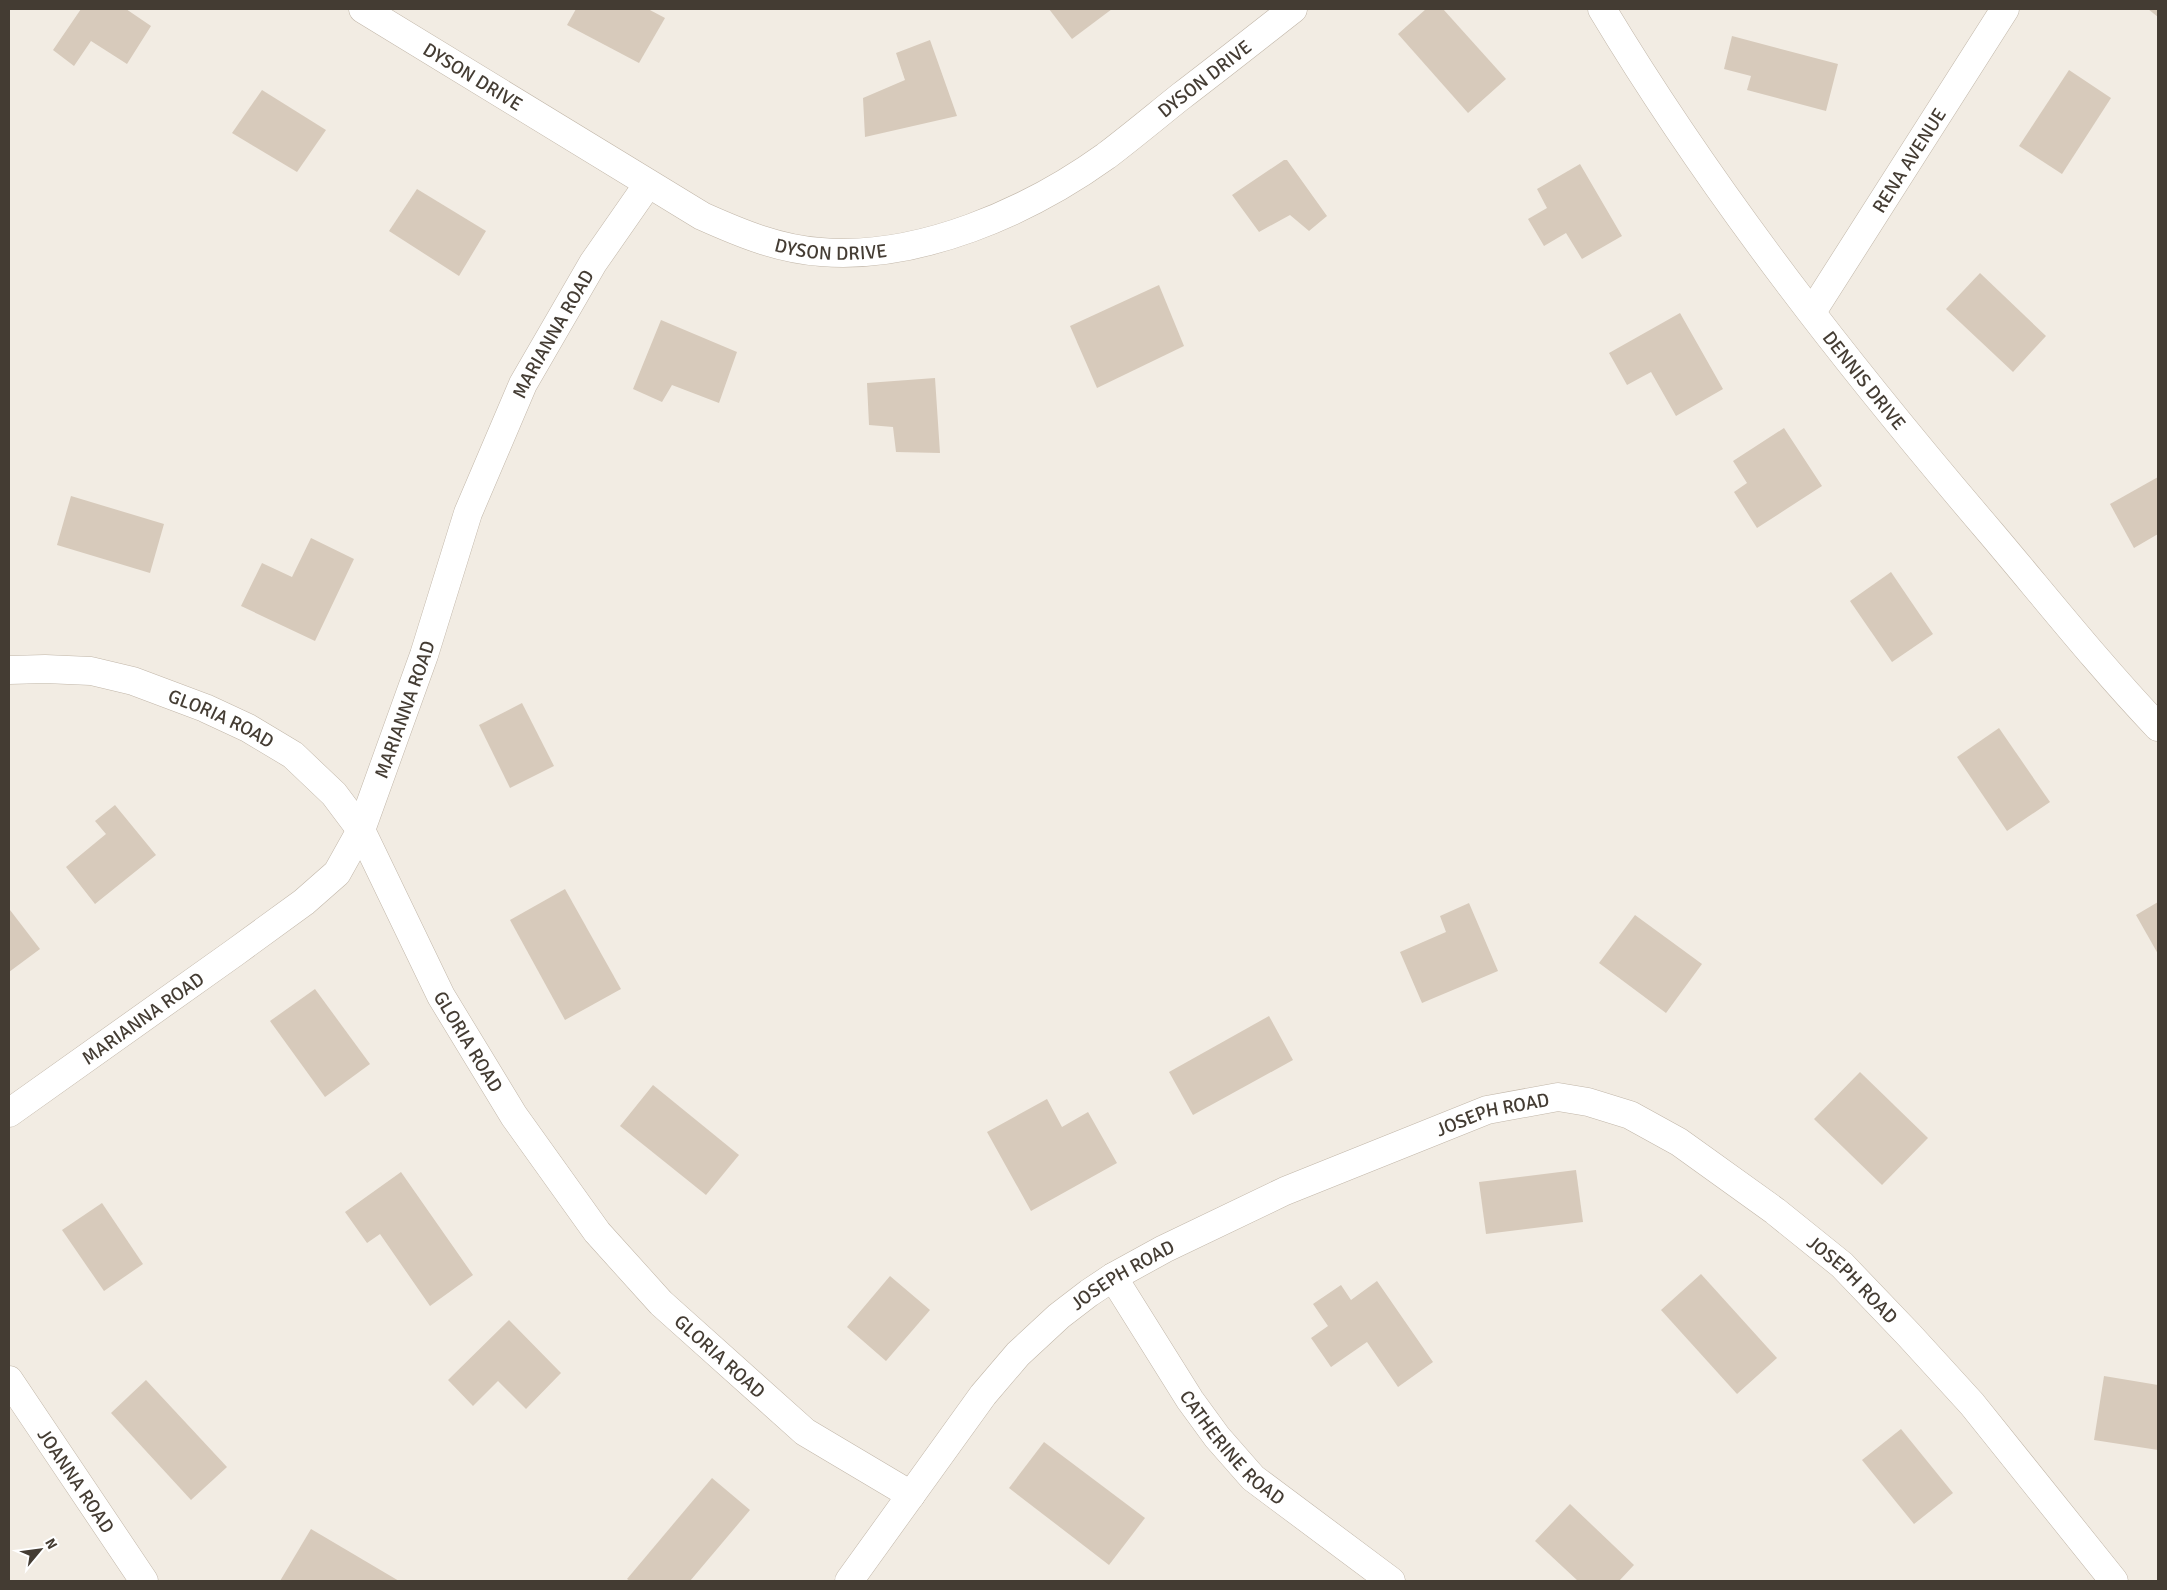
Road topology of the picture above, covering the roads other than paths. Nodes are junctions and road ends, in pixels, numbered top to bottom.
1 (362, 9) edge
2 (1294, 9) edge
3 (1602, 9) edge
4 (2005, 9) edge
5 (648, 184) junction
6 (1812, 312) junction
7 (9, 670) edge
8 (2158, 727) edge
9 (361, 830) junction
10 (9, 1113) edge
11 (1112, 1277) junction
12 (9, 1380) edge
13 (911, 1495) junction
14 (144, 1581) edge
15 (848, 1581) edge
16 (1391, 1581) edge
17 (2114, 1581) edge

1 - 5 street, DYSON DRIVE
2 - 5 street, DYSON DRIVE
3 - 6 street, DENNIS DRIVE
4 - 6 street, RENA AVENUE
5 - 9 street, MARIANNA ROAD
6 - 8 street, DENNIS DRIVE
7 - 9 street, GLORIA ROAD
9 - 10 street, MARIANNA ROAD
9 - 13 street, GLORIA ROAD
11 - 13 street, JOSEPH ROAD
11 - 16 street, CATHERINE ROAD
11 - 17 street, JOSEPH ROAD
12 - 14 street, JOANNA ROAD
13 - 15 street, JOSEPH ROAD

